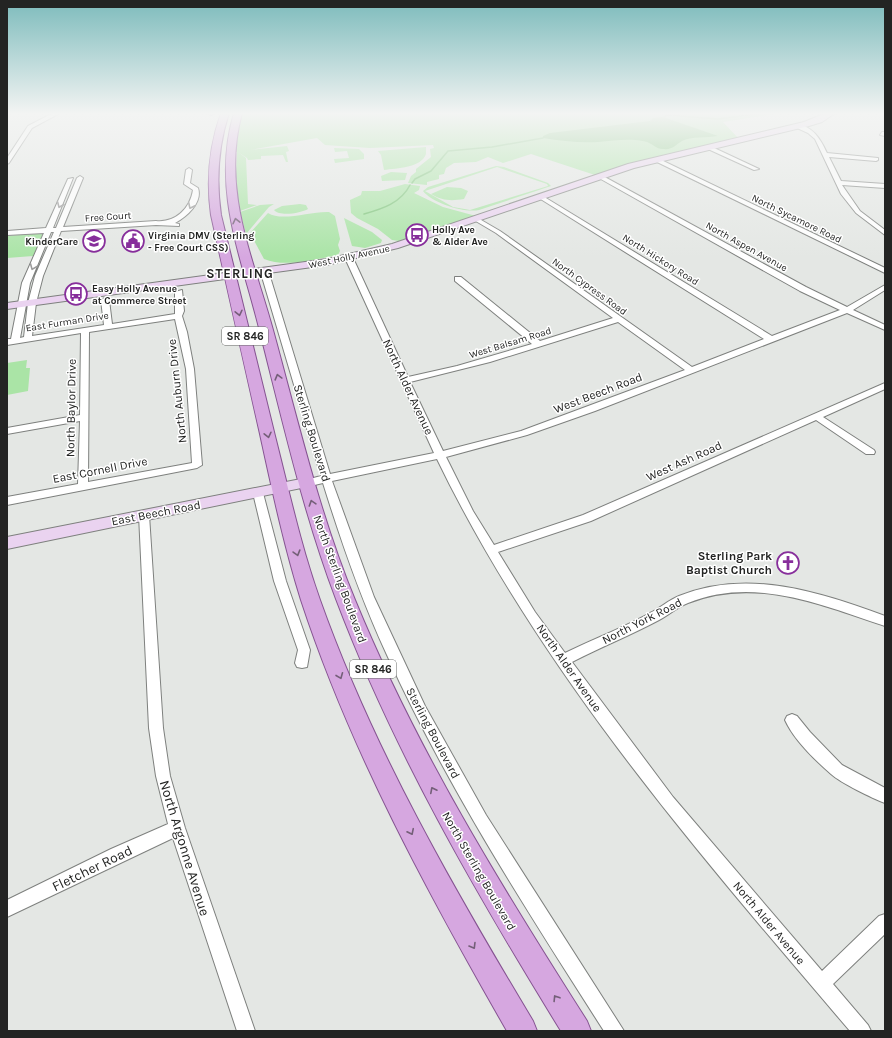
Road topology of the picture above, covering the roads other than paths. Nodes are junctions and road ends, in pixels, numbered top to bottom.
1 (214, 161) edge
2 (229, 161) edge
3 (651, 161) edge
4 (660, 161) edge
5 (739, 161) edge
6 (828, 161) edge
7 (756, 169) dead end
8 (190, 170) dead end
9 (601, 177) junction
10 (80, 178) dead end
11 (71, 179) dead end
12 (839, 183) junction
13 (885, 186) edge
14 (541, 197) junction
15 (476, 219) junction
16 (169, 223) junction
17 (177, 225) dead end
18 (876, 226) junction
19 (885, 226) edge
20 (48, 230) junction
21 (59, 230) junction
22 (7, 233) edge
23 (885, 234) edge
24 (349, 258) junction
25 (257, 271) junction
26 (885, 271) edge
27 (230, 275) junction
28 (458, 279) dead end
29 (885, 287) edge
30 (179, 292) dead end
31 (105, 300) dead end
32 (27, 303) junction
33 (7, 306) edge
34 (847, 310) junction
35 (178, 316) junction
36 (618, 319) junction
37 (108, 326) junction
38 (885, 328) edge
39 (85, 330) junction
40 (28, 338) junction
41 (770, 339) junction
42 (11, 341) edge
43 (538, 344) junction
44 (691, 370) junction
45 (406, 380) junction
46 (885, 386) edge
47 (85, 417) junction
48 (817, 417) junction
49 (7, 431) edge
50 (870, 452) dead end
51 (440, 455) junction
52 (197, 465) joint
53 (326, 478) junction
54 (306, 483) junction
55 (83, 486) junction
56 (280, 488) junction
57 (258, 493) junction
58 (7, 500) edge
59 (144, 515) junction
60 (7, 543) edge
61 (490, 550) junction
62 (885, 621) edge
63 (565, 660) junction
64 (302, 663) dead end
65 (792, 720) dead end
66 (885, 796) edge
67 (177, 828) junction
68 (7, 909) edge
69 (885, 922) edge
70 (821, 984) junction
71 (246, 1031) edge
72 (523, 1031) edge
73 (577, 1031) edge
74 (615, 1031) edge
75 (862, 1031) edge

1 - 27 main road, SR 846
25 -> 2 main road, SR 846
3 - 9 street, West Holly Avenue
4 - 26 street, North Sycamore Road
5 - 7 street
6 - 12 street
8 -> 16 street, Free Court
9 - 14 street, West Holly Avenue
9 - 34 street, North Aspen Avenue
10 - 21 street
11 -> 20 street
12 - 13 street
12 - 18 street
14 - 15 street, West Holly Avenue
14 - 41 street, North Hickory Road
15 - 24 street, West Holly Avenue
15 - 36 street, North Cypress Road
16 - 17 street, Free Court
16 - 21 street, Free Court
18 - 19 street
18 - 23 street
20 - 21 street, Free Court
20 - 22 street, Free Court
20 -> 32 street
21 - 32 street
24 - 25 street, West Holly Avenue
24 - 45 street, North Alder Avenue
25 - 27 street, West Holly Avenue
25 - 53 street, Sterling Boulevard
54 -> 25 main road, North Sterling Boulevard / SR 846
27 - 32 street, West Holly Avenue
27 -> 56 main road, SR 846
28 - 43 street
29 - 34 street, West Beech Road
30 - 35 street, North Auburn Drive
31 - 37 street
32 - 33 street, West Holly Avenue
32 - 40 street
32 - 42 street
34 - 38 street, North Aspen Avenue
34 - 41 street, West Beech Road
35 - 37 street, East Furman Drive
35 - 52 street, North Auburn Drive
36 - 43 street, West Balsam Road
36 - 44 street, North Cypress Road
37 - 39 street, East Furman Drive
39 - 40 street, East Furman Drive
39 - 47 street, North Baylor Drive
40 - 42 street, East Furman Drive
41 - 44 street, West Beech Road
43 - 45 street, West Balsam Road
44 - 51 street, West Beech Road
45 - 51 street, North Alder Avenue
46 - 48 street, West Ash Road
47 - 49 street
47 - 55 street, North Baylor Drive
48 - 50 street
48 - 61 street, West Ash Road
51 - 53 street, West Beech Road
51 - 61 street, North Alder Avenue
52 - 55 street, East Cornell Drive
53 - 54 street, West Beech Road
53 - 74 street, Sterling Boulevard
54 - 56 street, East Beech Road
73 -> 54 main road, North Sterling Boulevard / SR 846
55 - 58 street, East Cornell Drive
56 - 57 street, East Beech Road
56 -> 72 main road, SR 846
57 - 59 street, East Beech Road
57 - 64 street
59 - 60 street, East Beech Road
59 - 67 street, North Argonne Avenue
61 - 63 street, North Alder Avenue
62 - 63 street, North York Road
63 - 70 street, North Alder Avenue
65 - 66 street
67 - 68 street, Fletcher Road
67 - 71 street, North Argonne Avenue
69 - 70 street
70 - 75 street, North Alder Avenue

